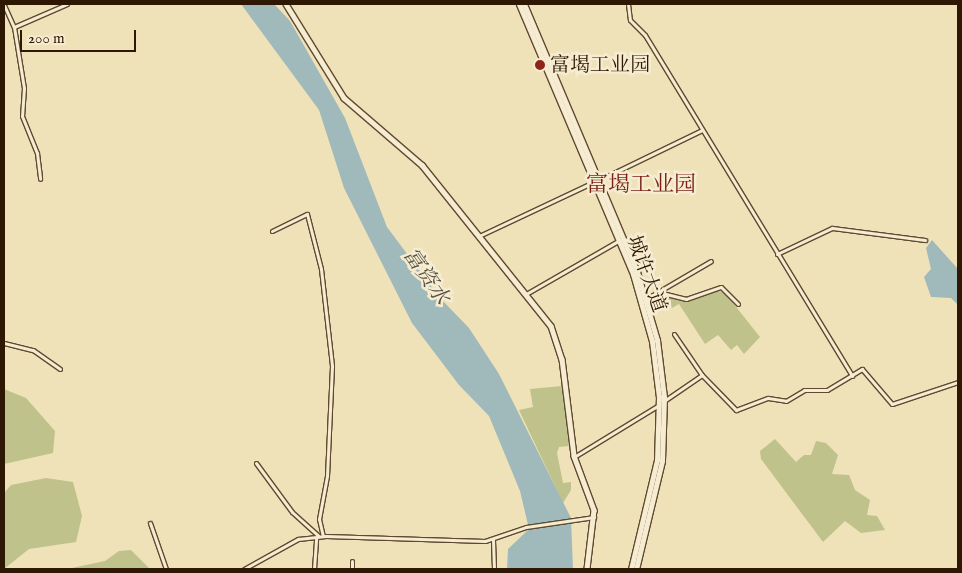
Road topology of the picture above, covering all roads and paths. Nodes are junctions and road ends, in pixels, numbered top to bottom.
1 (67, 4) edge
2 (286, 4) edge
3 (519, 4) edge
4 (524, 4) edge
5 (628, 4) edge
6 (4, 5) edge
7 (14, 27) junction
8 (702, 130) junction
9 (40, 179) dead end
10 (596, 181) junction
11 (272, 231) dead end
12 (479, 236) junction
13 (925, 240) dead end
14 (619, 241) junction
15 (777, 254) junction
16 (711, 261) dead end
17 (658, 292) junction
18 (526, 294) junction
19 (646, 299) junction
20 (738, 304) dead end
21 (674, 334) dead end
22 (4, 343) edge
23 (60, 369) dead end
24 (702, 375) junction
25 (852, 376) junction
26 (958, 382) edge
27 (662, 403) junction
28 (574, 458) junction
29 (256, 463) dead end
30 (595, 517) junction
31 (150, 523) dead end
32 (320, 537) junction
33 (493, 540) junction
34 (352, 561) dead end
35 (166, 569) edge
36 (244, 569) edge
37 (314, 569) edge
38 (352, 569) edge
39 (494, 569) edge
40 (587, 569) edge
41 (631, 569) edge
42 (636, 569) edge

1 - 7 street
2 - 12 street
3 - 10 main road, 城许大道
4 - 10 main road, 城许大道
5 - 8 street
6 - 7 street
7 - 9 street
8 - 10 street
8 - 15 street
10 - 12 street
10 - 14 main road, 城许大道
10 - 19 main road, 城许大道
11 - 32 street
12 - 18 street
13 - 15 street
14 - 18 street
14 - 27 main road, 城许大道
15 - 25 street
16 - 17 street
17 - 19 street
17 - 20 street
18 - 28 street
19 - 27 main road, 城许大道
21 - 24 street
22 - 23 street
24 - 25 street
24 - 27 street
25 - 26 street
27 - 28 street
27 - 41 main road, 城许大道
27 - 42 main road, 城许大道
28 - 30 street
29 - 32 street
30 - 33 street
30 - 40 street
31 - 35 street
32 - 33 street
32 - 36 street
32 - 37 street
33 - 39 street
34 - 38 street

